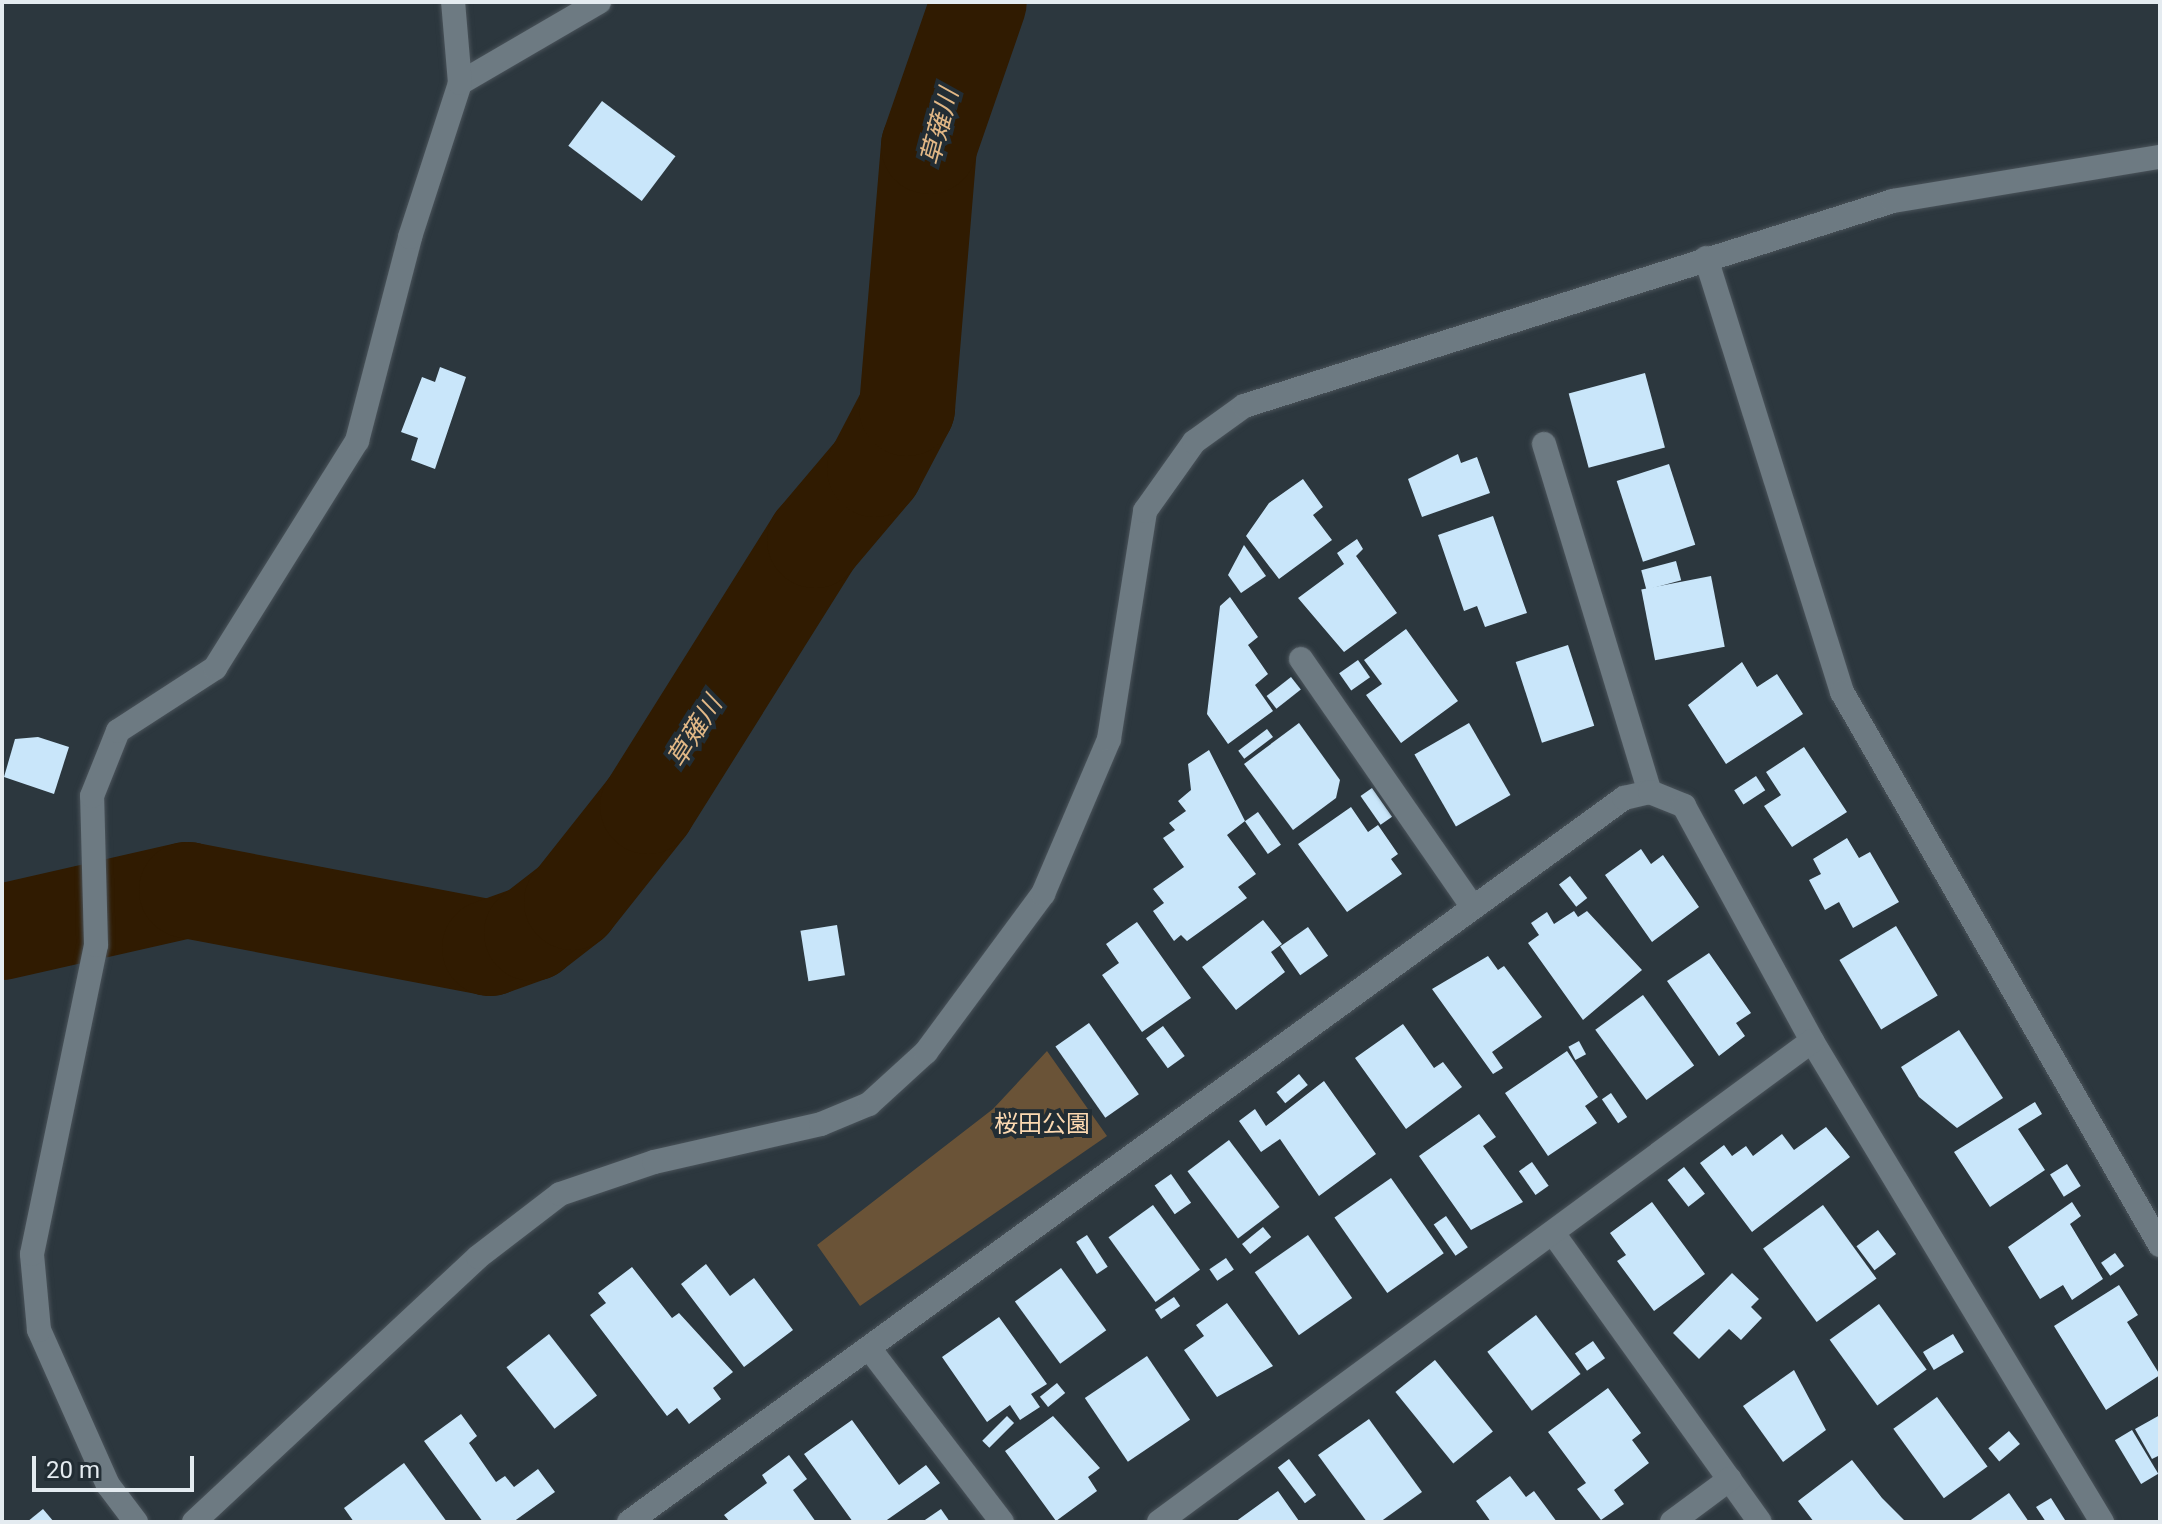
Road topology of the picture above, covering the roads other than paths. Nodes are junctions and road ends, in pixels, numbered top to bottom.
1 (453, 2) edge
2 (599, 2) edge
3 (460, 83) junction
4 (2160, 157) edge
5 (1706, 258) junction
6 (1544, 444) dead end
7 (1301, 659) dead end
8 (1650, 792) junction
9 (1473, 907) junction
10 (1812, 1041) junction
11 (1553, 1233) junction
12 (2160, 1245) edge
13 (869, 1348) junction
14 (1730, 1479) junction
15 (136, 1522) edge
16 (194, 1522) edge
17 (629, 1522) edge
18 (1002, 1522) edge
19 (1159, 1522) edge
20 (1672, 1522) edge
21 (1760, 1522) edge
22 (2102, 1522) edge

1 - 3 street
2 - 3 street
3 - 15 street
4 - 5 street
5 - 12 street
5 - 16 street
6 - 8 street
7 - 9 street
8 - 9 street
8 - 10 street
9 - 13 street
10 - 11 street
10 - 22 street
11 - 14 street
11 - 19 street
13 - 17 street
13 - 18 street
14 - 20 street
14 - 21 street

